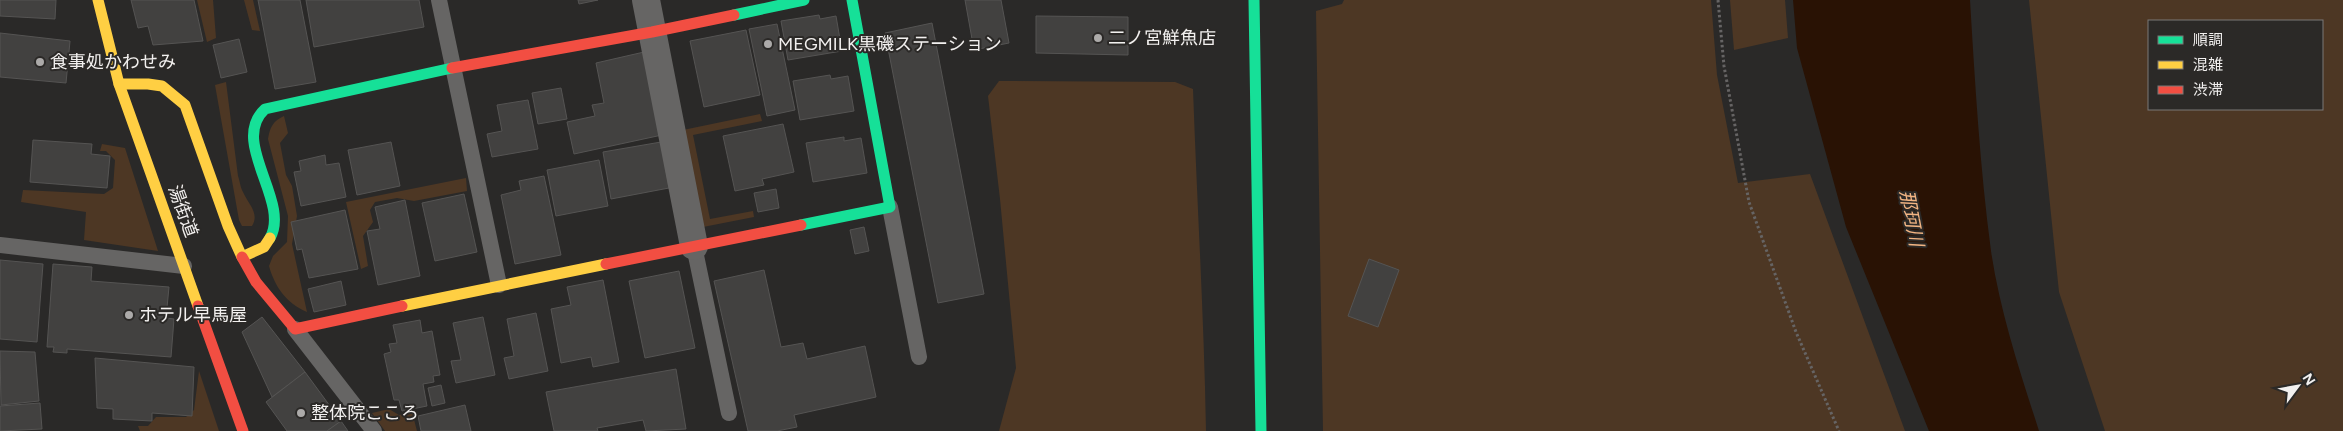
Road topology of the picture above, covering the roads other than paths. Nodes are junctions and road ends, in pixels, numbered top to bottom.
1 (98, 0) edge
2 (439, 0) edge
3 (646, 0) edge
4 (804, 0) edge
5 (852, 0) edge
6 (1254, 0) edge
7 (652, 32) junction
8 (453, 68) junction
9 (119, 84) junction
10 (890, 207) junction
11 (0, 246) edge
12 (694, 246) junction
13 (242, 256) junction
14 (184, 266) junction
15 (499, 285) junction
16 (295, 329) junction
17 (919, 357) dead end
18 (729, 413) dead end
19 (242, 431) edge
20 (374, 431) edge
21 (1261, 431) edge

1 - 9 street, 湯街道
2 - 8 lane
3 - 7 street
4 - 7 street
5 - 10 street
6 - 21 street
7 - 8 street
7 - 12 street
8 - 13 street
8 - 15 lane
9 - 13 street
9 - 14 street, 湯街道
10 - 12 street
10 - 17 lane
11 - 14 lane
12 - 15 street
12 - 18 lane
13 - 16 street
14 - 19 street, 湯街道
15 - 16 street
16 - 20 lane

